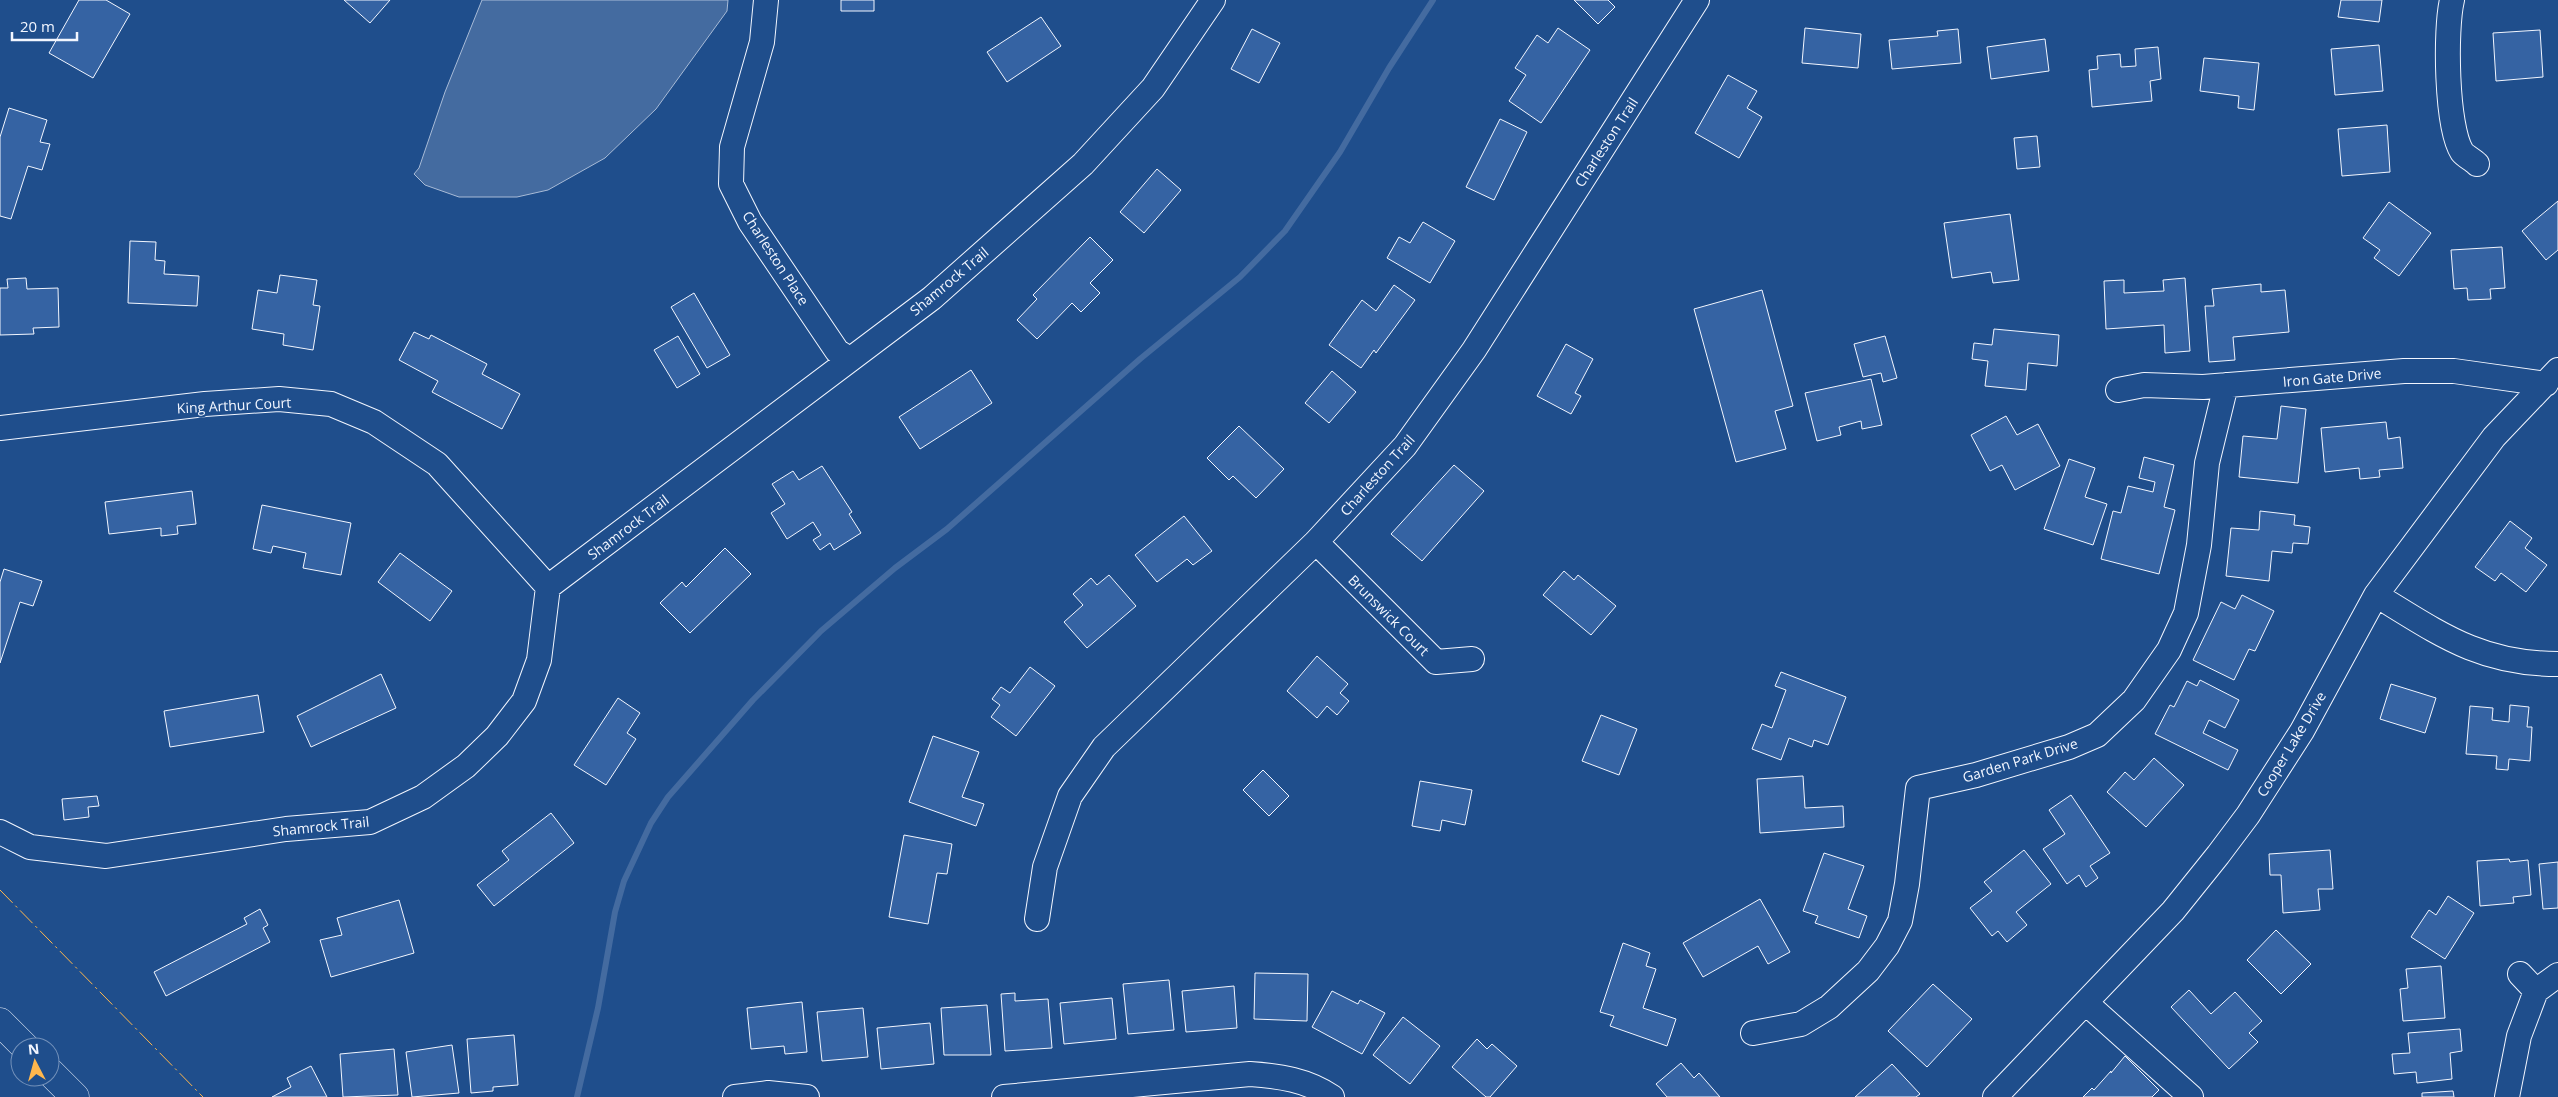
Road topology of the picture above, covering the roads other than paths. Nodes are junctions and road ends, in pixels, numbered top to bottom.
1 (766, 0) edge
2 (1213, 0) edge
3 (1697, 0) edge
4 (2452, 0) edge
5 (2477, 164) dead end
6 (849, 359) junction
7 (2552, 377) edge
8 (2226, 386) junction
9 (2118, 390) dead end
10 (0, 428) edge
11 (1316, 542) junction
12 (548, 587) junction
13 (2376, 595) junction
14 (1472, 659) dead end
15 (2558, 664) edge
16 (0, 832) edge
17 (1037, 920) dead end
18 (2520, 974) dead end
19 (2558, 976) edge
20 (2536, 991) junction
21 (2086, 1003) junction
22 (0, 1022) edge
23 (1753, 1033) dead end
24 (15, 1037) edge
25 (60, 1082) edge
26 (2183, 1094) edge
27 (75, 1097) edge
28 (735, 1097) edge
29 (807, 1097) edge
30 (1004, 1097) edge
31 (1332, 1097) edge
32 (1995, 1097) edge
33 (2507, 1097) edge

1 - 6 street, Charleston Place
2 - 6 street, Shamrock Trail
3 - 11 street, Charleston Trail
4 - 5 street
6 - 12 street, Shamrock Trail
7 - 8 street, Iron Gate Drive
7 - 13 street, Cooper Lake Drive
8 - 9 street, Iron Gate Drive
8 - 23 street, Garden Park Drive
10 - 12 street, King Arthur Court
11 - 14 street, Brunswick Court
11 - 17 street, Charleston Trail
12 - 16 street, Shamrock Trail
13 - 15 street
13 - 21 street, Cooper Lake Drive
18 - 20 street
19 - 20 street
20 - 33 street
21 - 26 street
21 - 32 street, Cooper Lake Drive
22 - 24 main road
25 - 27 main road
28 - 29 street
30 - 31 street

